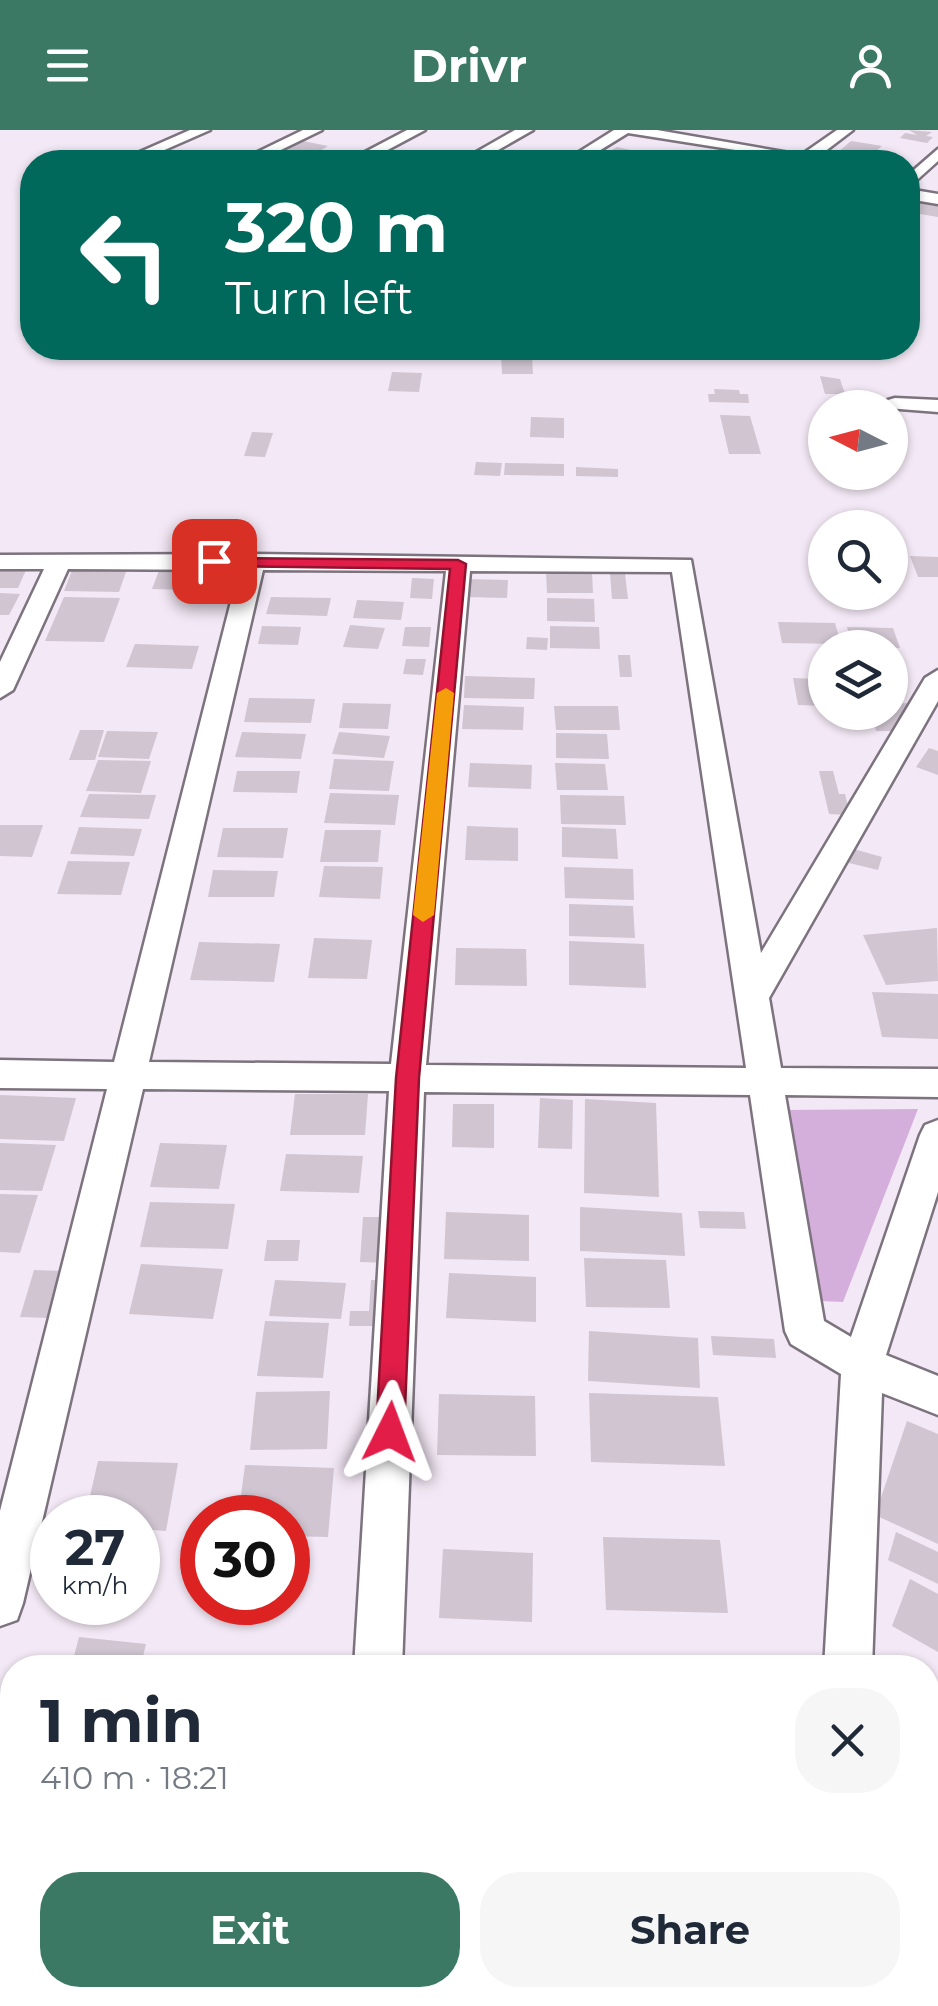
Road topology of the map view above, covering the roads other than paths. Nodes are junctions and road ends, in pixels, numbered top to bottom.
1 (203, 130) edge
2 (315, 130) edge
3 (418, 130) edge
4 (526, 130) edge
5 (624, 130) edge
6 (632, 130) edge
7 (844, 130) edge
8 (715, 144) junction
9 (155, 150) edge
10 (271, 150) edge
11 (378, 150) edge
12 (489, 150) edge
13 (591, 150) edge
14 (706, 150) edge
15 (746, 150) edge
16 (818, 150) edge
17 (938, 153) edge
18 (920, 171) edge
19 (908, 405) edge
20 (938, 406) edge
21 (60, 560) junction
22 (253, 561) junction
23 (0, 562) edge
24 (458, 564) junction
25 (938, 678) edge
26 (0, 690) edge
27 (751, 998) junction
28 (0, 1074) edge
29 (126, 1076) junction
30 (407, 1078) junction
31 (764, 1082) junction
32 (938, 1084) edge
33 (938, 1135) edge
34 (862, 1364) junction
35 (938, 1396) edge
36 (0, 1604) edge
37 (379, 1655) edge
38 (849, 1655) edge

1 - 9 street
2 - 10 street
3 - 11 street
4 - 12 street
5 - 13 street
6 - 8 street
7 - 16 street
8 - 14 street
8 - 15 street
17 - 18 street
19 - 20 street
21 - 22 street
21 - 23 street
21 - 26 street
22 - 24 street
22 - 29 street
24 - 27 street
24 - 30 street
25 - 27 street
27 - 31 street
28 - 29 street
29 - 30 street
29 - 36 street
30 - 31 street
30 - 37 street
31 - 32 street
31 - 34 street
33 - 34 street
34 - 35 street
34 - 38 street

